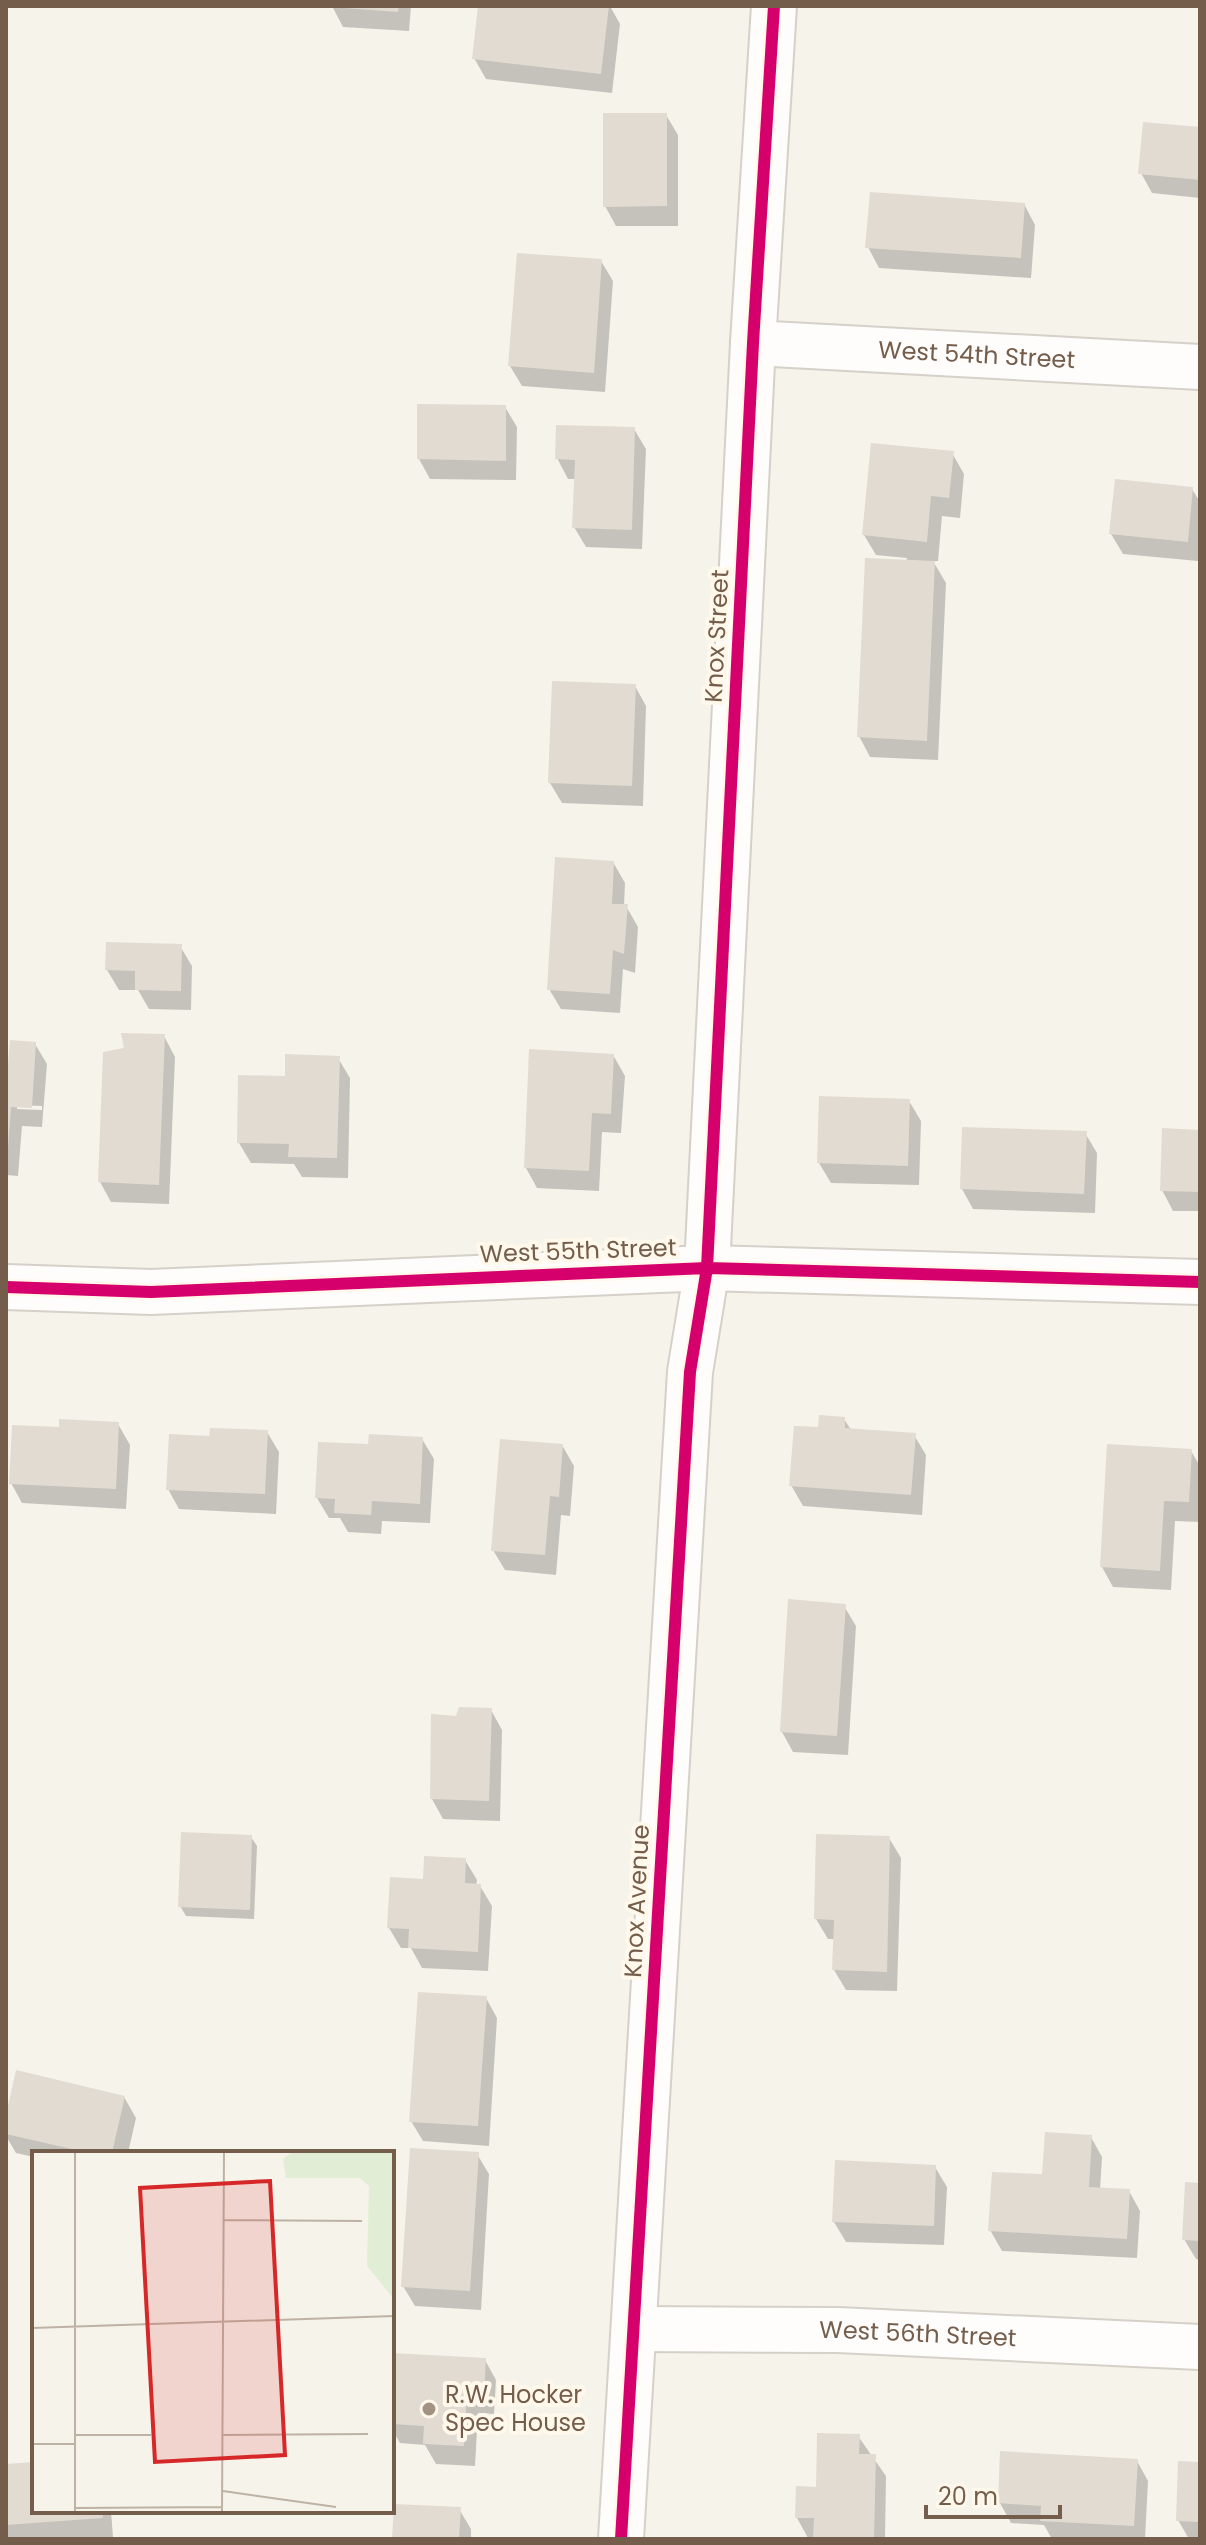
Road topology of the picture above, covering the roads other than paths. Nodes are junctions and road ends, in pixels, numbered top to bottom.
1 (774, 6) edge
2 (753, 343) junction
3 (1200, 367) edge
4 (707, 1268) junction
5 (1200, 1282) edge
6 (6, 1287) edge
7 (634, 2329) junction
8 (1200, 2347) edge
9 (621, 2539) edge

1 - 2 street, Knox Street
2 - 3 street, West 54th Street
2 - 4 street, Knox Street
4 - 5 street, West 55th Street
4 - 6 street, West 55th Street
4 - 7 street, Knox Avenue
7 - 8 street, West 56th Street
7 - 9 street, Knox Avenue

